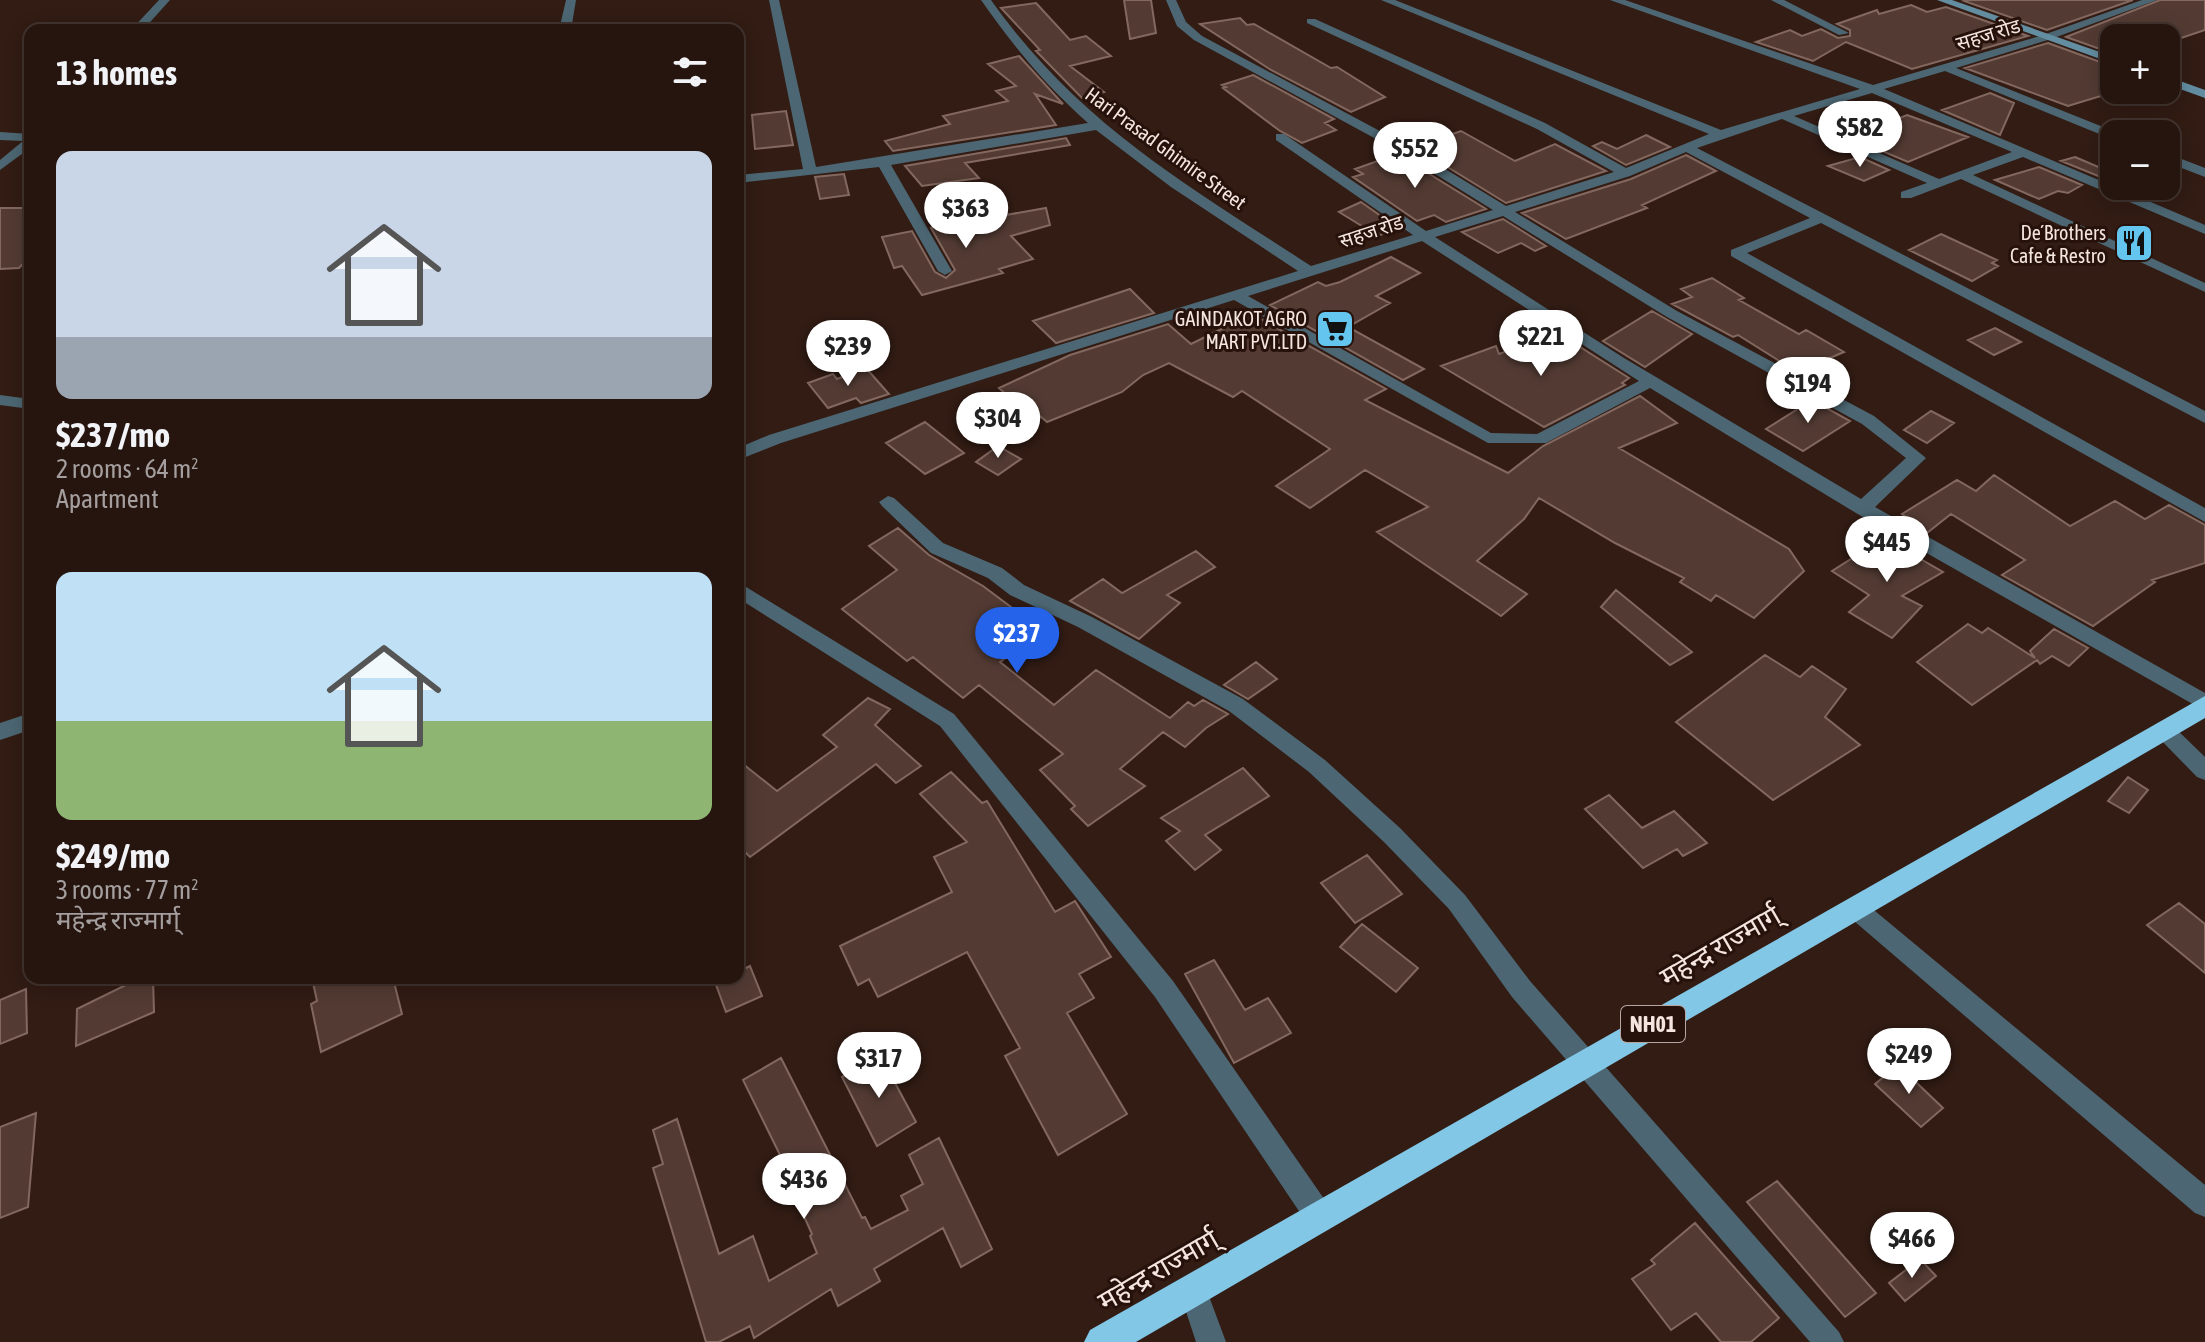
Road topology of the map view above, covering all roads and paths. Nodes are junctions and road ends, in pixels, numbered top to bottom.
1 (165, 0) edge
2 (571, 0) edge
3 (774, 0) edge
4 (986, 0) edge
5 (1171, 0) edge
6 (1386, 0) edge
7 (1615, 0) edge
8 (1776, 0) edge
9 (1942, 0) edge
10 (2152, 0) edge
11 (1311, 21) dead end
12 (143, 24) edge
13 (566, 24) edge
14 (1843, 33) dead end
15 (2047, 37) junction
16 (2100, 56) edge
17 (1945, 67) junction
18 (2180, 85) edge
19 (1873, 89) junction
20 (2205, 94) edge
21 (1782, 115) junction
22 (1095, 126) junction
23 (2100, 130) edge
24 (1720, 134) junction
25 (0, 136) edge
26 (1280, 137) dead end
27 (24, 139) edge
28 (24, 145) edge
29 (1689, 149) junction
30 (2022, 153) junction
31 (883, 162) junction
32 (2180, 163) edge
33 (0, 166) edge
34 (810, 172) junction
35 (1625, 173) junction
36 (2205, 173) edge
37 (1960, 174) junction
38 (744, 178) edge
39 (1936, 182) junction
40 (1906, 195) dead end
41 (1500, 209) junction
42 (1821, 218) junction
43 (2205, 230) edge
44 (1419, 237) junction
45 (945, 271) dead end
46 (1310, 272) junction
47 (2205, 288) edge
48 (1235, 295) junction
49 (1653, 380) junction
50 (15, 402) edge
51 (0, 418) edge
52 (2205, 418) edge
53 (744, 452) edge
54 (888, 502) dead end
55 (1862, 509) junction
56 (2205, 516) edge
57 (744, 593) edge
58 (2205, 705) edge
59 (24, 723) edge
60 (2164, 730) junction
61 (0, 732) edge
62 (2205, 771) edge
63 (1855, 908) junction
64 (1585, 1063) junction
65 (2205, 1203) edge
66 (1319, 1216) junction
67 (1193, 1290) junction
68 (1102, 1342) edge
69 (1211, 1342) edge
70 (1829, 1342) edge

1 - 12 street
2 - 13 street
3 - 34 street
4 - 22 street, Hari Prasad Ghimire Street
5 - 41 street
6 - 24 street
7 - 19 street
8 - 14 street
9 - 15 main road
10 - 15 street, सहज रोड
11 - 35 street
15 - 16 main road
15 - 17 street, सहज रोड
17 - 19 street, सहज रोड
17 - 23 street
18 - 20 main road
19 - 21 street, सहज रोड
19 - 30 street
21 - 24 street, सहज रोड
21 - 39 street
22 - 31 street
22 - 46 street, Hari Prasad Ghimire Street
24 - 29 street, सहज रोड
25 - 27 street
26 - 44 street
28 - 33 street
29 - 35 street, सहज रोड
29 - 42 street
30 - 37 street
30 - 43 street
31 - 34 street
31 - 45 street
32 - 36 street
34 - 38 street
35 - 41 street, सहज रोड
37 - 39 street
37 - 47 street
39 - 40 street
41 - 44 street, सहज रोड
41 - 55 street
42 - 52 street
42 - 56 street
44 - 46 street, सहज रोड
44 - 49 street
46 - 48 street, सहज रोड
48 - 49 street
48 - 53 street, सहज रोड
49 - 55 street
50 - 51 street
54 - 64 street
55 - 58 street
57 - 66 street
58 - 60 highway, महेन्द्र राज्मार्ग् / NH01
59 - 61 street
60 - 62 street
60 - 63 highway, महेन्द्र राज्मार्ग् / NH01
63 - 64 highway, महेन्द्र राज्मार्ग् / NH01
63 - 65 street
64 - 66 highway, महेन्द्र राज्मार्ग् / NH01
64 - 70 street
66 - 67 highway, महेन्द्र राज्मार्ग् / NH01
67 - 68 highway, महेन्द्र राज्मार्ग् / NH01
67 - 69 street

